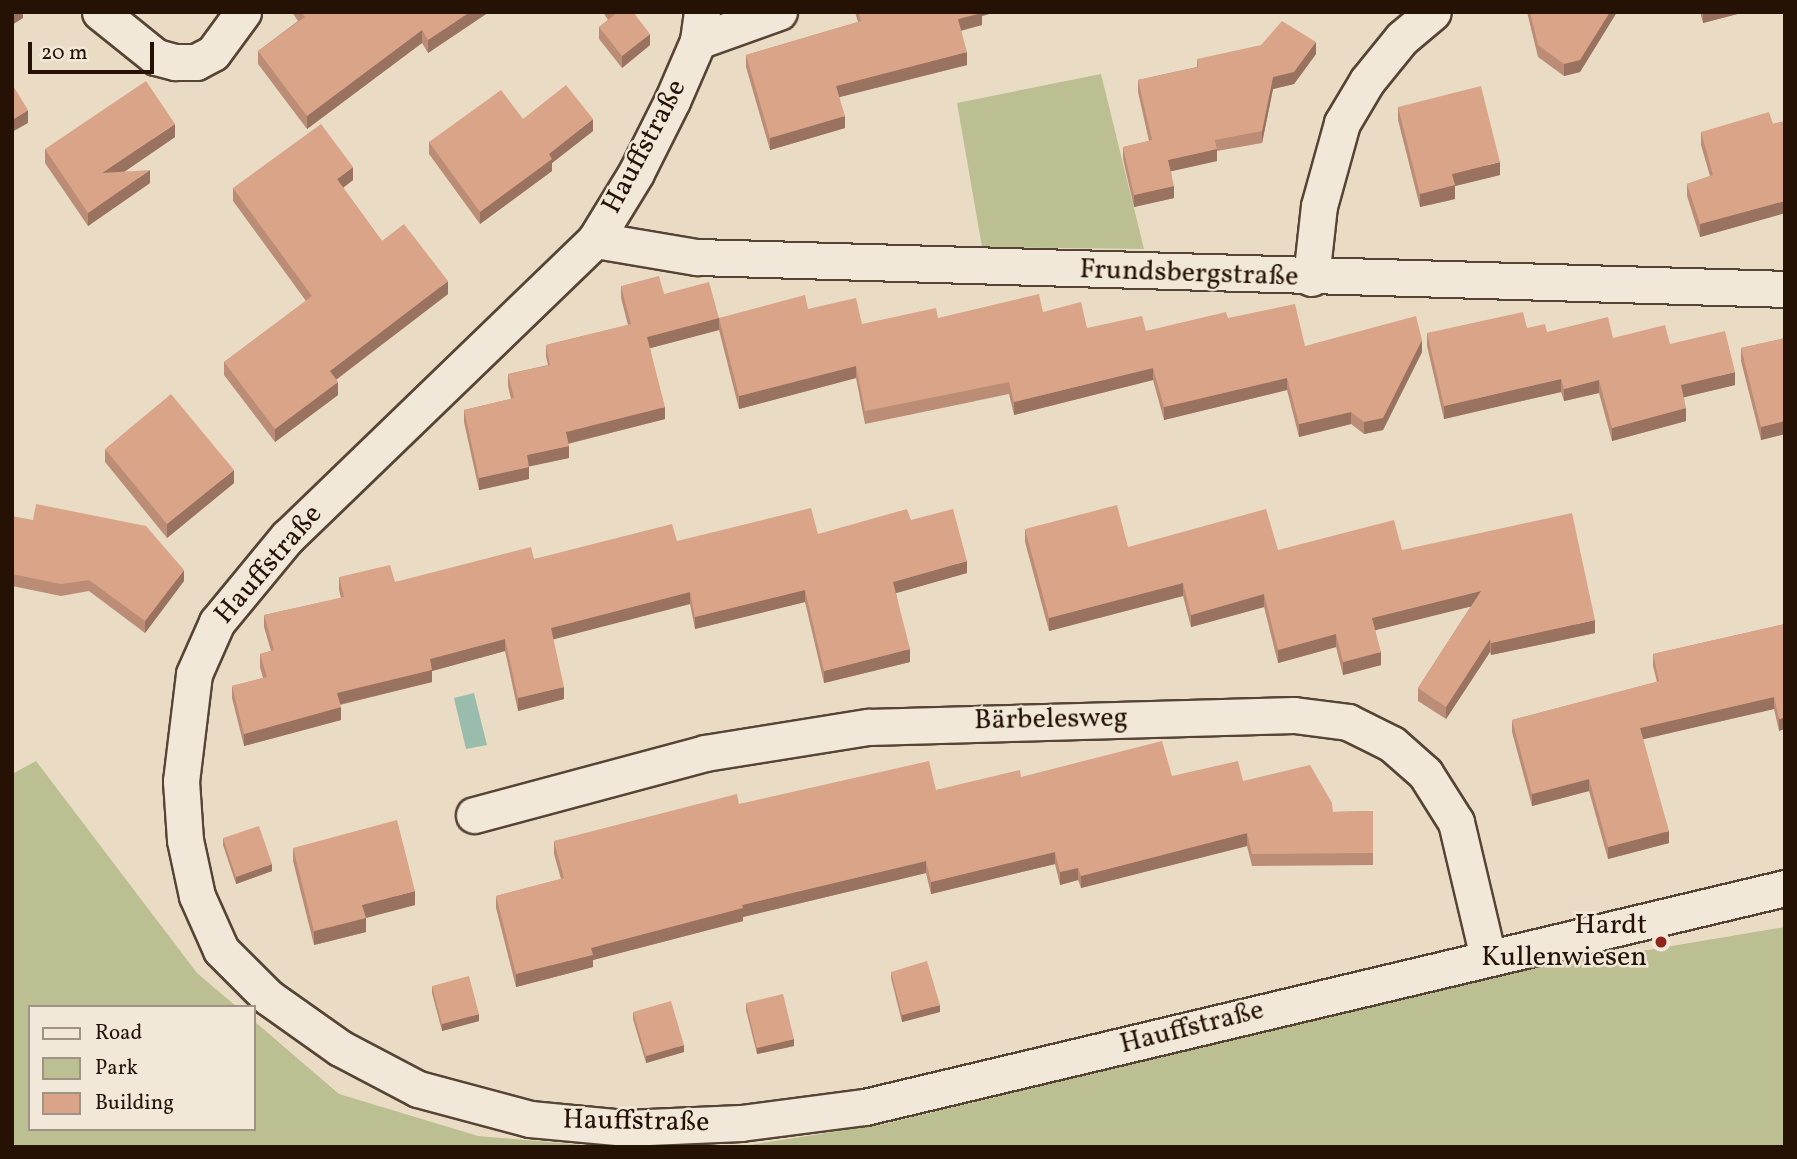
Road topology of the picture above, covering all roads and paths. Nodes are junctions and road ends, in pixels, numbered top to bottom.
1 (100, 12) edge
2 (243, 12) edge
3 (779, 12) edge
4 (1433, 12) edge
5 (700, 27) edge
6 (595, 240) junction
7 (1311, 278) junction
8 (1785, 289) edge
9 (474, 815) dead end
10 (1785, 888) edge
11 (1488, 957) junction

1 - 2 street
3 - 5 street
4 - 7 street
5 - 6 street, Hauffstraße
6 - 7 street, Frundsbergstraße
6 - 11 street, Hauffstraße
7 - 8 street, Frundsbergstraße
9 - 11 street, Bärbelesweg
10 - 11 street, Hauffstraße

